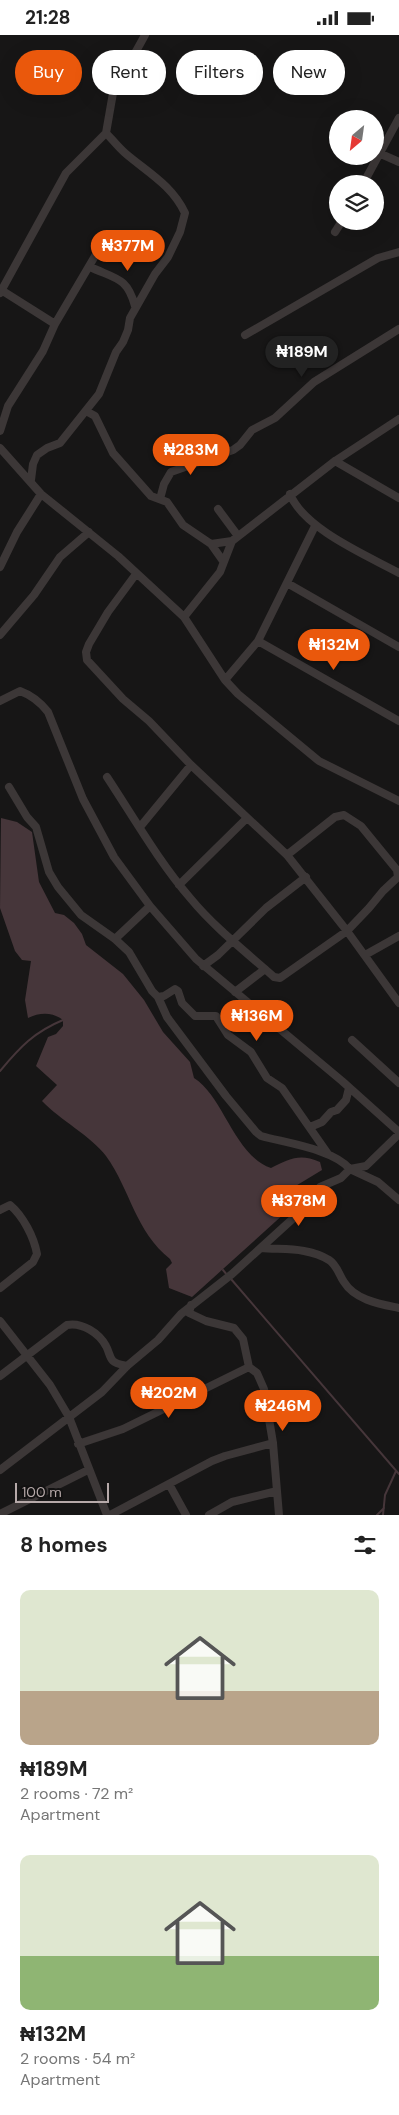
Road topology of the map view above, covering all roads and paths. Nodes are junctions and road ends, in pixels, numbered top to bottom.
1 (145, 35) edge
2 (399, 118) edge
3 (106, 133) junction
4 (384, 148) edge
5 (384, 155) edge
6 (399, 162) edge
7 (105, 239) dead end
8 (399, 252) edge
9 (90, 267) junction
10 (1, 291) edge
11 (136, 306) junction
12 (55, 324) junction
13 (399, 329) edge
14 (245, 335) dead end
15 (99, 394) junction
16 (86, 411) junction
17 (95, 416) junction
18 (399, 419) edge
19 (0, 431) edge
20 (0, 448) edge
21 (334, 461) junction
22 (31, 480) junction
23 (41, 494) junction
24 (290, 494) junction
25 (399, 498) edge
26 (160, 499) junction
27 (218, 509) dead end
28 (315, 526) junction
29 (89, 532) junction
30 (235, 539) junction
31 (211, 544) junction
32 (223, 561) junction
33 (0, 567) edge
34 (399, 573) edge
35 (136, 574) junction
36 (287, 583) junction
37 (184, 617) junction
38 (0, 635) edge
39 (258, 641) junction
40 (399, 647) edge
41 (225, 680) junction
42 (0, 701) edge
43 (398, 720) edge
44 (191, 765) junction
45 (107, 777) dead end
46 (9, 787) dead end
47 (399, 801) edge
48 (247, 818) junction
49 (140, 827) junction
50 (287, 855) junction
51 (306, 877) junction
52 (178, 885) junction
53 (150, 906) junction
54 (347, 931) junction
55 (399, 936) edge
56 (115, 939) junction
57 (232, 941) junction
58 (365, 955) junction
59 (203, 966) junction
60 (265, 969) junction
61 (235, 992) junction
62 (158, 997) junction
63 (399, 1003) edge
64 (352, 1040) dead end
65 (399, 1083) edge
66 (349, 1088) junction
67 (310, 1127) junction
68 (399, 1133) edge
69 (328, 1154) junction
70 (350, 1169) junction
71 (399, 1200) edge
72 (0, 1210) edge
73 (261, 1248) junction
74 (0, 1288) edge
75 (191, 1305) junction
76 (399, 1309) edge
77 (0, 1321) edge
78 (28, 1356) junction
79 (128, 1366) junction
80 (249, 1367) junction
81 (0, 1376) edge
82 (68, 1417) junction
83 (273, 1443) junction
84 (78, 1444) junction
85 (0, 1470) edge
86 (88, 1470) junction
87 (169, 1484) junction
88 (276, 1491) junction
89 (0, 1514) edge
90 (108, 1515) edge
91 (186, 1515) edge
92 (209, 1515) edge
93 (279, 1515) edge

1 - 3 street
2 - 4 street
3 - 10 street
3 - 11 street
5 - 6 street
7 - 9 street
8 - 14 street
9 - 11 street
9 - 12 street
10 - 12 street
11 - 15 street
12 - 19 street
13 - 26 street
15 - 16 street
15 - 17 street
16 - 17 street
16 - 22 street
17 - 26 street
18 - 21 street
20 - 22 street
21 - 24 street
21 - 25 street
22 - 23 street
23 - 29 street
23 - 33 street
24 - 28 street
24 - 30 street
26 - 31 street
27 - 30 street
28 - 34 street
28 - 36 street
29 - 35 street
29 - 38 street
30 - 31 street
30 - 32 street
31 - 32 street
32 - 37 street
35 - 37 street
35 - 44 street
36 - 39 street
36 - 40 street
37 - 41 street
39 - 41 street
39 - 43 street
41 - 47 street
42 - 53 street
44 - 48 street
44 - 49 street
45 - 49 street
46 - 56 street
48 - 50 street
48 - 52 street
49 - 52 street
50 - 51 street
50 - 54 street
51 - 54 street
51 - 57 street
52 - 57 street
53 - 56 street
53 - 59 street
54 - 58 street
54 - 60 street
55 - 58 street
56 - 62 street
57 - 59 street
57 - 60 street
58 - 63 street
59 - 61 street
60 - 61 street
61 - 66 street
62 - 67 street
62 - 69 street
64 - 65 street
66 - 67 street
66 - 68 street
67 - 69 street
68 - 70 street
69 - 70 street
70 - 71 street
70 - 73 street
72 - 74 street
73 - 75 street
73 - 76 street
75 - 79 street
75 - 80 street
77 - 78 street
78 - 79 street
78 - 81 street
78 - 82 street
79 - 82 street
80 - 83 street
80 - 84 street
82 - 84 street
82 - 85 street
83 - 87 street
83 - 88 street
84 - 86 street
86 - 89 street
86 - 90 street
87 - 90 street
87 - 91 street
88 - 92 street
88 - 93 street

